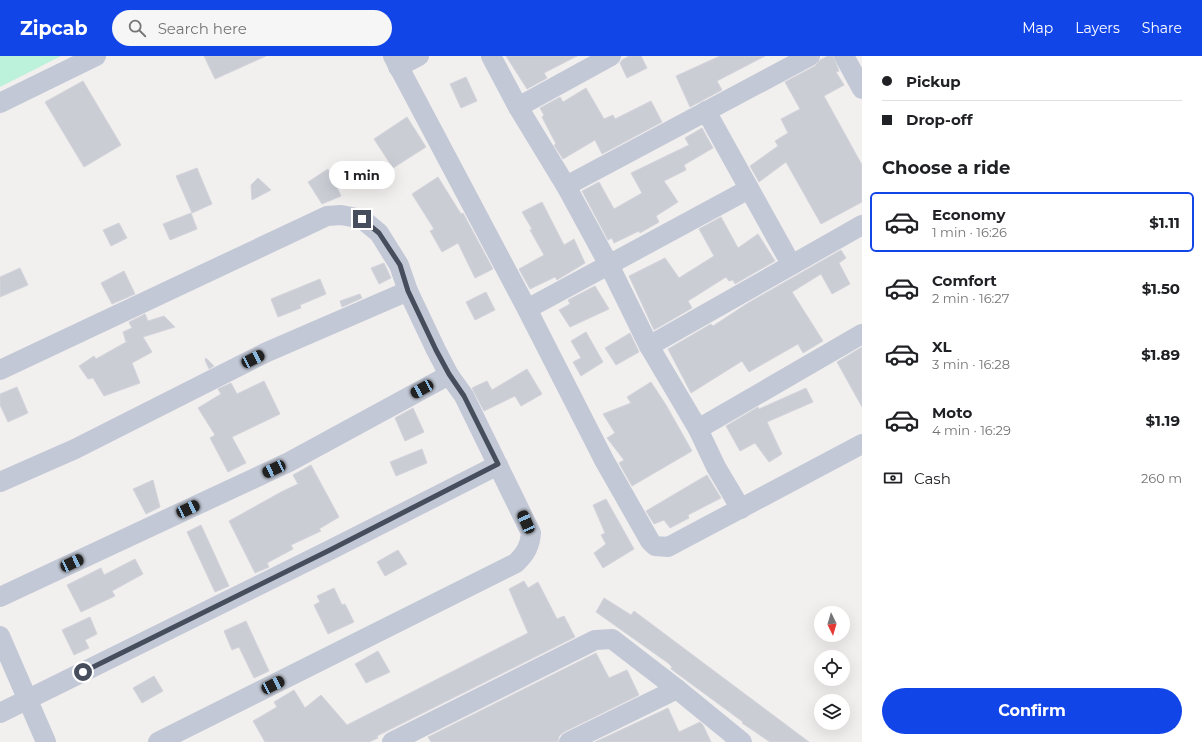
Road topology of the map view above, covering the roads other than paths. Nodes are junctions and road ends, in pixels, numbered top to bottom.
1 (96, 56) edge
2 (419, 56) edge
3 (490, 56) edge
4 (611, 56) edge
5 (810, 56) edge
6 (844, 56) edge
7 (396, 62) edge
8 (862, 88) edge
9 (0, 103) edge
10 (518, 107) junction
11 (706, 111) junction
12 (566, 186) junction
13 (749, 189) junction
14 (862, 225) edge
15 (791, 264) junction
16 (609, 265) junction
17 (408, 291) junction
18 (527, 309) junction
19 (862, 334) edge
20 (649, 346) junction
21 (0, 370) edge
22 (449, 374) junction
23 (698, 429) junction
24 (862, 444) edge
25 (498, 464) junction
26 (0, 482) edge
27 (741, 508) junction
28 (0, 597) edge
29 (0, 636) edge
30 (677, 689) junction
31 (28, 699) junction
32 (0, 713) edge
33 (46, 742) edge
34 (158, 742) edge
35 (392, 742) edge
36 (569, 742) edge
37 (742, 742) edge

1 - 9 street
2 - 7 street
3 - 10 street
4 - 10 street
5 - 11 street
6 - 8 street
7 - 18 street
10 - 12 street
11 - 12 street
11 - 13 street
12 - 16 street
13 - 15 street
13 - 16 street
14 - 15 street
15 - 20 street
16 - 18 street
16 - 20 street
17 - 21 street
17 - 22 street
17 - 26 street
18 - 27 street
19 - 23 street
20 - 23 street
22 - 25 street
22 - 28 street
23 - 27 street
24 - 27 street
25 - 31 street
25 - 34 street
29 - 31 street
30 - 35 street
30 - 36 street
30 - 37 street
31 - 32 street
31 - 33 street

